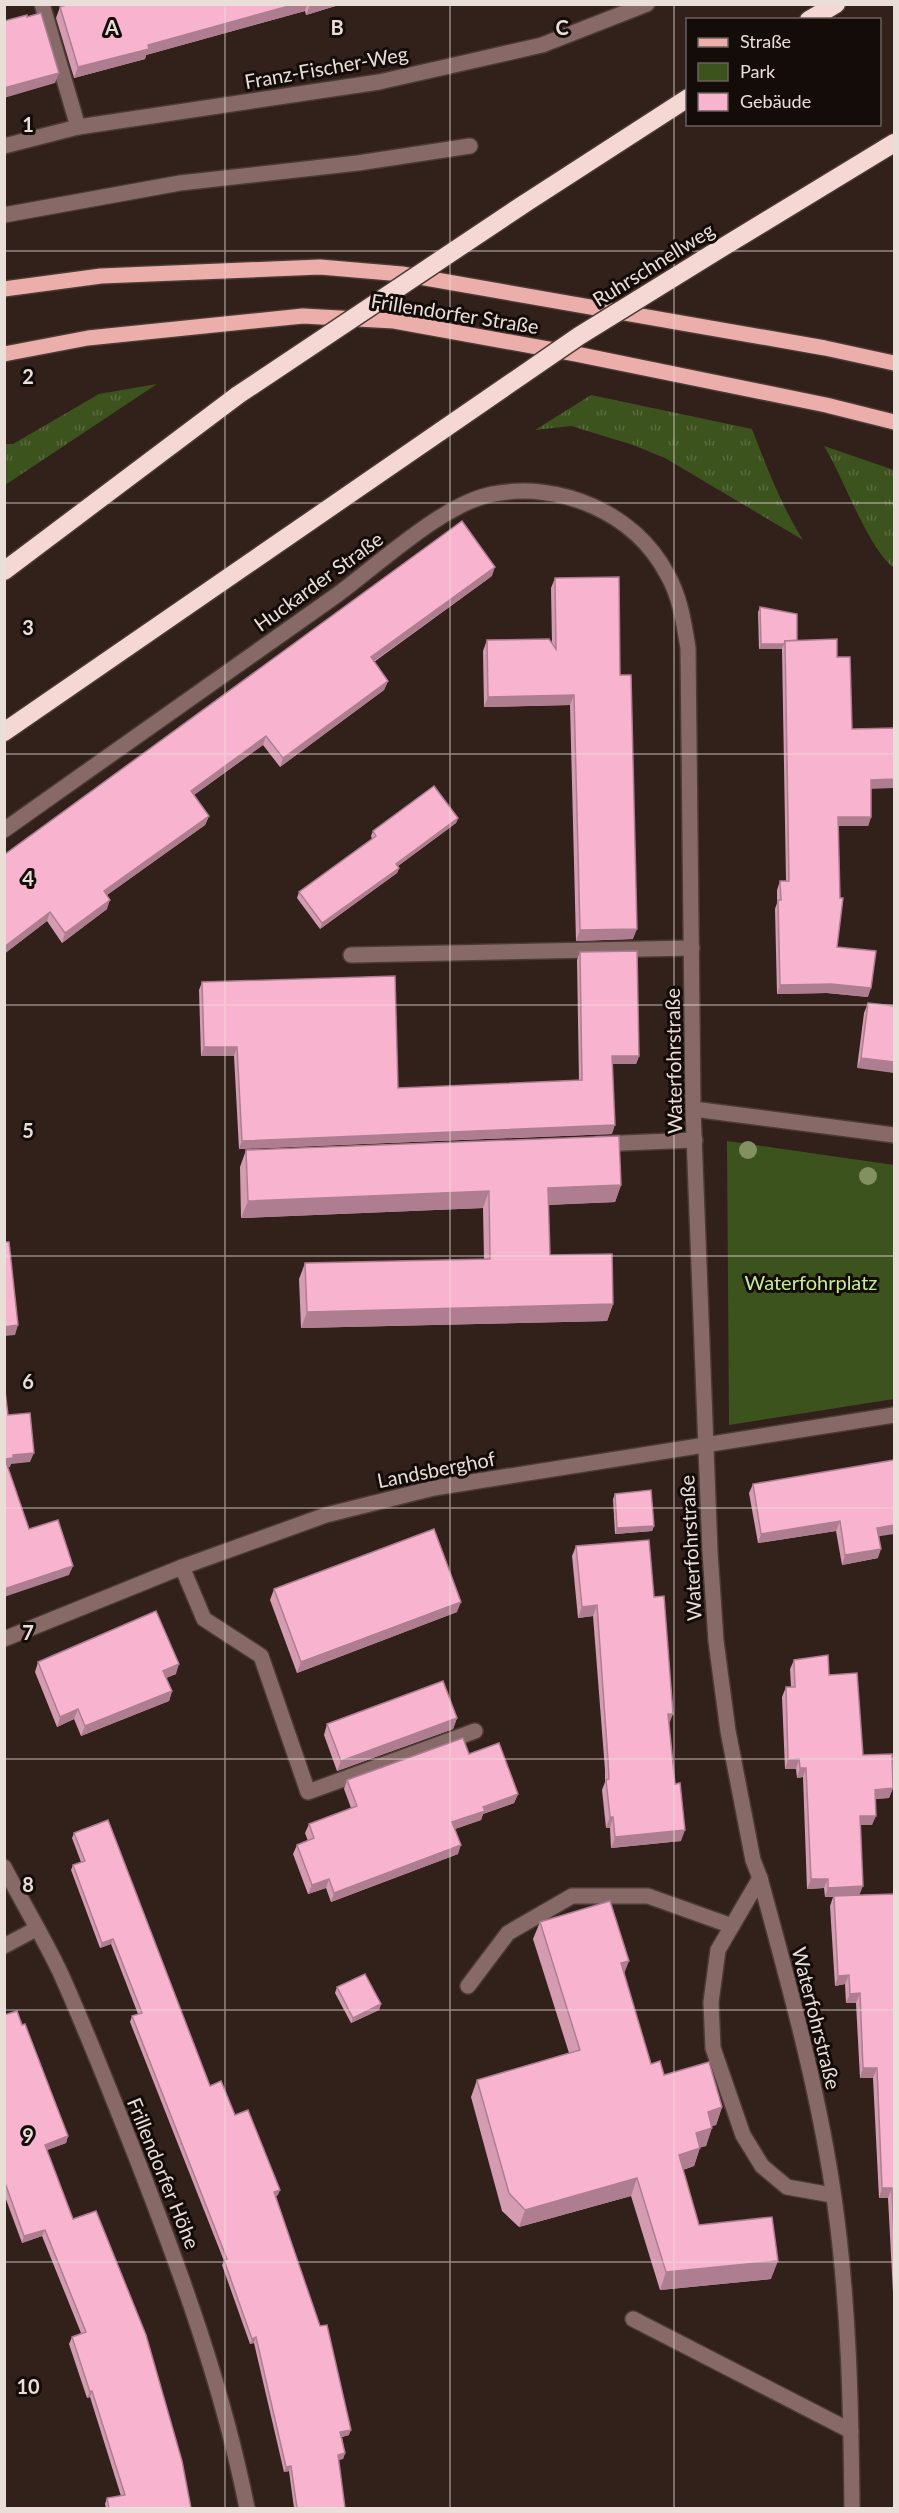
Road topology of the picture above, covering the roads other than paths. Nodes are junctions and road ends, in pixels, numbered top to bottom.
1 (42, 4) edge
2 (647, 4) edge
3 (836, 4) edge
4 (609, 12) edge
5 (812, 18) edge
6 (686, 99) edge
7 (78, 127) junction
8 (894, 143) edge
9 (4, 146) edge
10 (470, 146) dead end
11 (4, 215) edge
12 (4, 289) edge
13 (4, 354) edge
14 (894, 363) edge
15 (894, 422) edge
16 (4, 571) edge
17 (668, 574) joint
18 (4, 732) edge
19 (4, 830) edge
20 (692, 948) junction
21 (351, 955) dead end
22 (693, 1109) junction
23 (894, 1135) edge
24 (695, 1140) junction
25 (588, 1144) edge
26 (894, 1415) edge
27 (706, 1443) junction
28 (182, 1567) junction
29 (4, 1639) edge
30 (475, 1731) dead end
31 (4, 1867) edge
32 (760, 1878) junction
33 (732, 1926) junction
34 (36, 1929) junction
35 (4, 1946) edge
36 (468, 1986) dead end
37 (832, 2195) junction
38 (633, 2319) dead end
39 (851, 2431) junction
40 (247, 2508) edge
41 (852, 2508) edge

1 - 7 street
2 - 4 street, Franz-Fischer-Weg
3 - 5 highway
4 - 7 street, Franz-Fischer-Weg
6 - 16 highway, bridge
7 - 9 street, Franz-Fischer-Weg
8 - 18 highway, Ruhrschnellweg, bridge
10 - 11 street
12 - 14 main road, Frillendorfer Straße
13 - 15 main road, Frillendorfer Straße
17 - 19 street, Huckarder Straße
17 - 20 street, Waterfohrstraße
20 - 21 street
20 - 22 street, Waterfohrstraße
22 - 23 street
22 - 24 street, Waterfohrstraße
24 - 25 street
24 - 27 street, Waterfohrstraße
26 - 27 street
27 - 28 street, Landsberghof
27 - 32 street, Waterfohrstraße
28 - 29 street, Landsberghof
28 - 30 street
31 - 34 street, Frillendorfer Höhe
32 - 33 street
32 - 37 street, Waterfohrstraße
33 - 36 street
33 - 37 street
34 - 35 street
34 - 40 street, Frillendorfer Höhe
37 - 39 street, Waterfohrstraße
38 - 39 street
39 - 41 street, Waterfohrstraße

